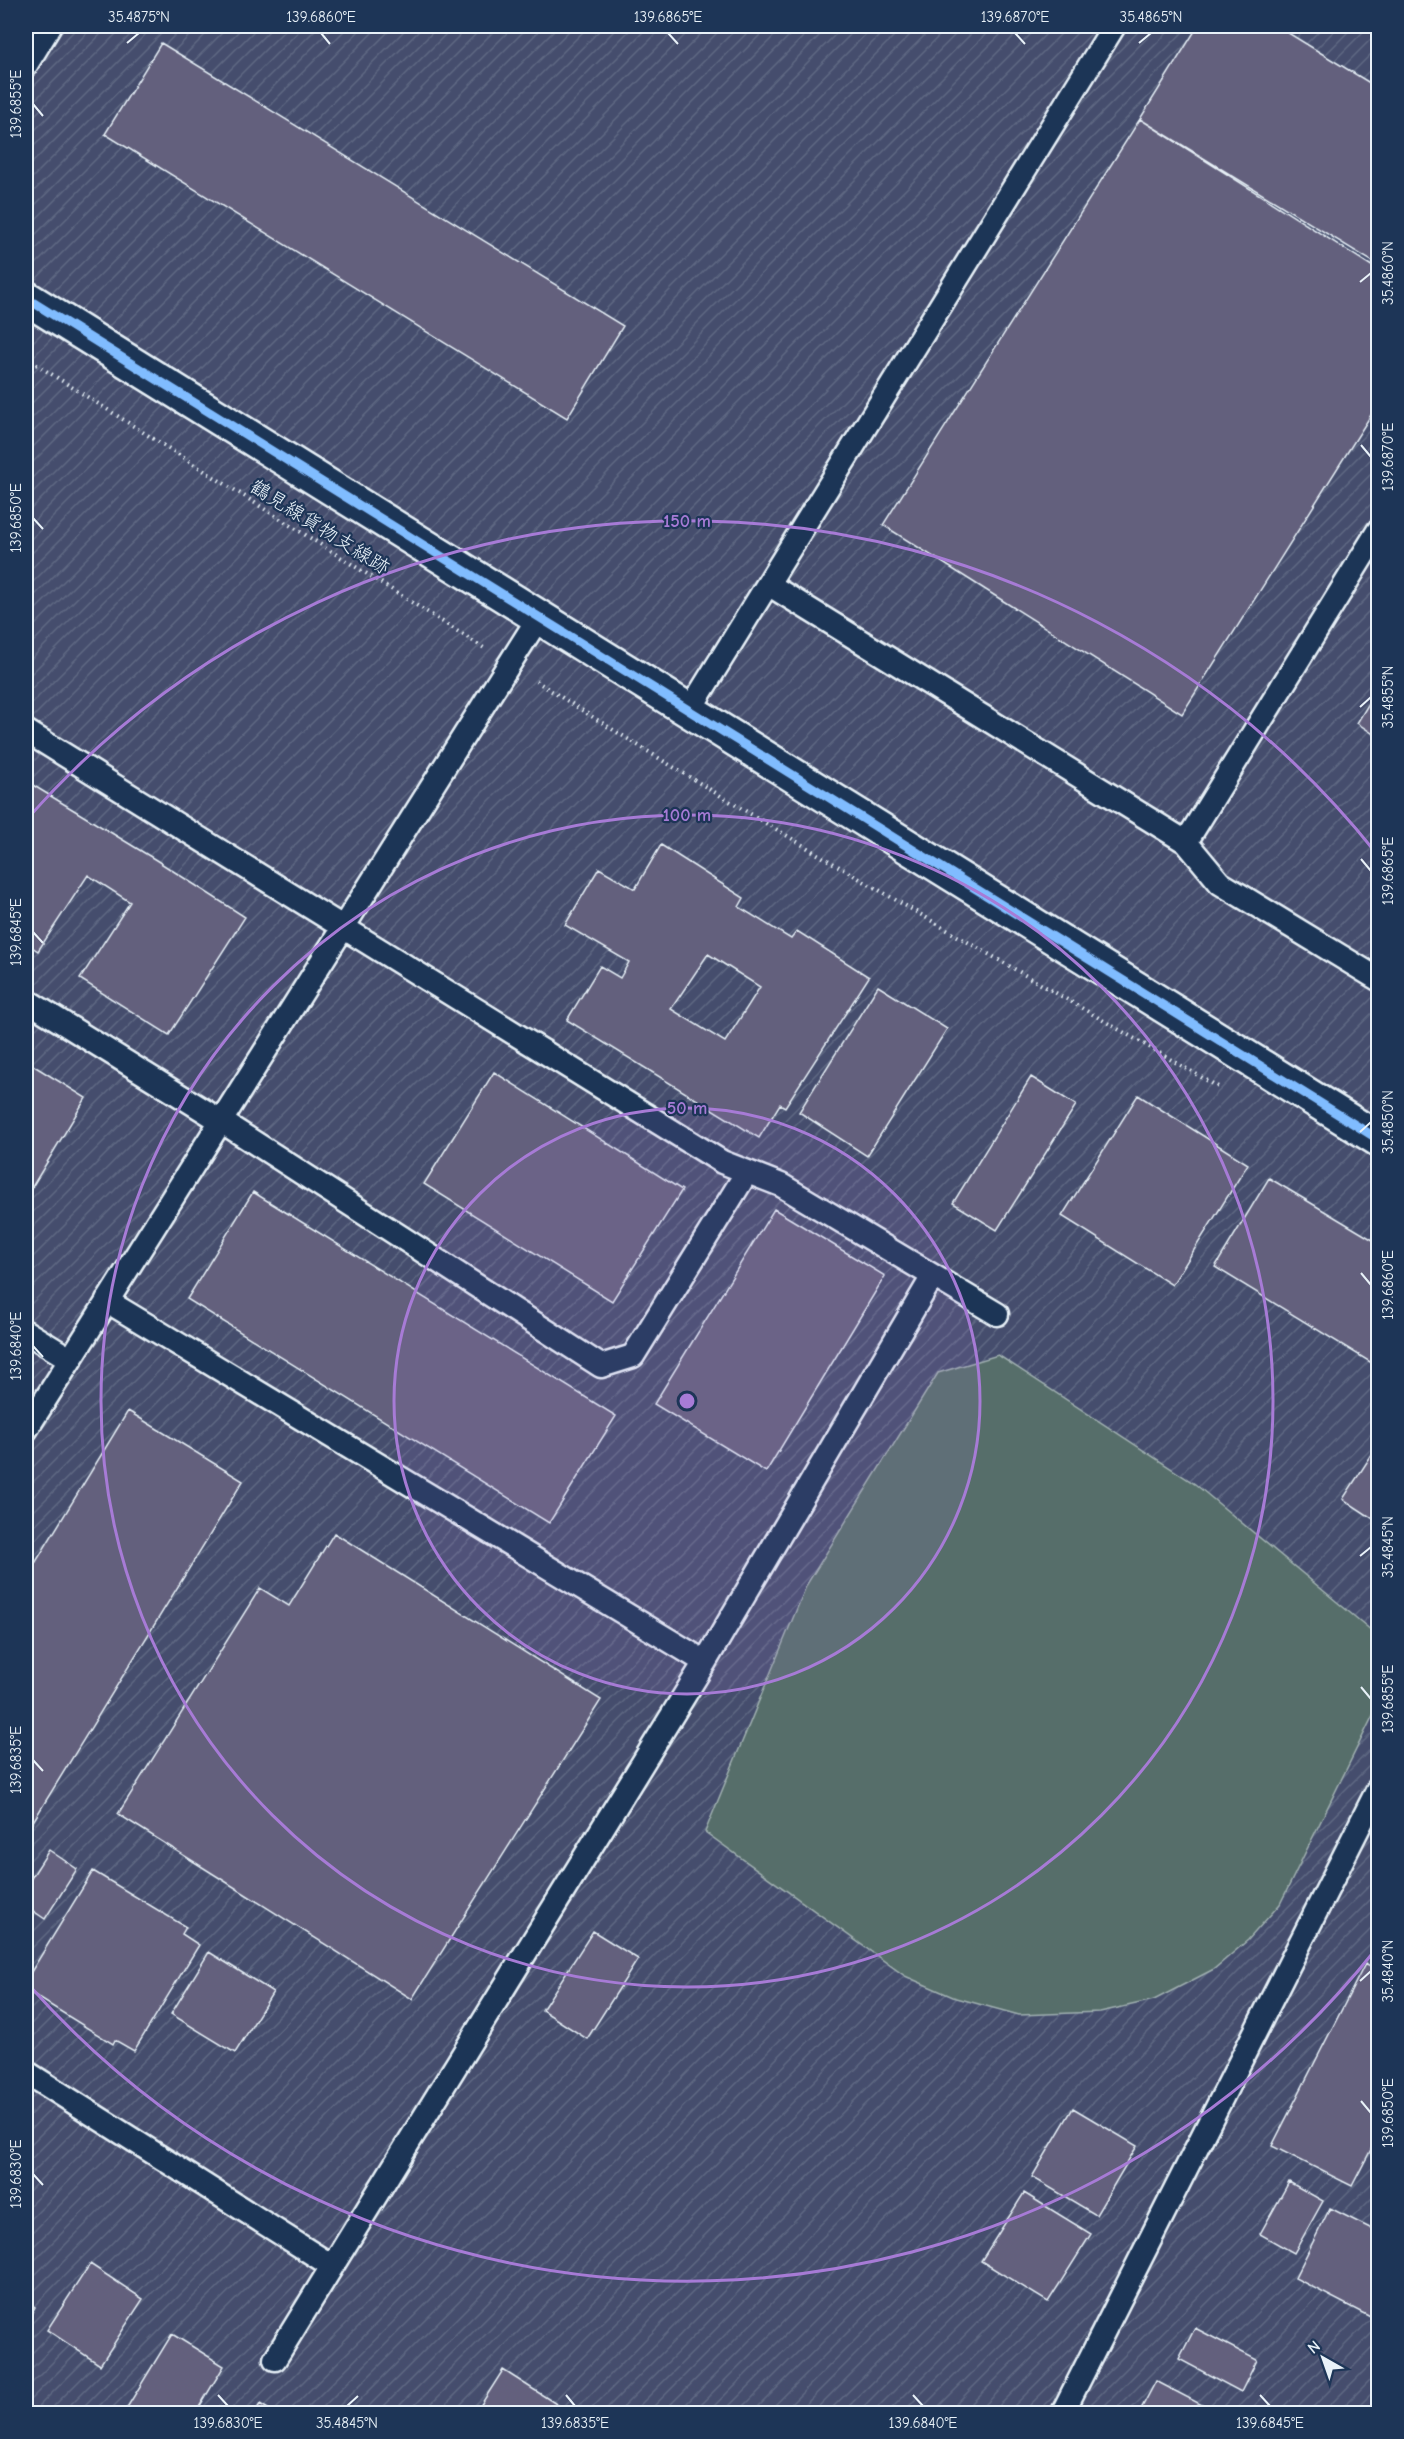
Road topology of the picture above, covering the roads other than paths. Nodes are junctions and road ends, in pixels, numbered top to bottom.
1 (50, 26) edge
2 (1114, 26) edge
3 (26, 65) edge
4 (26, 298) edge
5 (1378, 531) edge
6 (768, 584) junction
7 (539, 617) junction
8 (689, 711) junction
9 (26, 731) edge
10 (1186, 842) junction
11 (343, 928) junction
12 (1378, 979) edge
13 (26, 1000) edge
14 (221, 1121) junction
15 (1378, 1139) edge
16 (747, 1172) junction
17 (933, 1276) junction
18 (107, 1301) junction
19 (997, 1314) dead end
20 (26, 1332) edge
21 (70, 1359) junction
22 (26, 1430) edge
23 (705, 1662) junction
24 (1378, 1789) edge
25 (26, 2072) edge
26 (332, 2266) junction
27 (275, 2358) dead end
28 (1062, 2414) edge

1 - 3 lane
2 - 6 lane
4 - 7 street
5 - 10 lane
6 - 8 lane
6 - 10 lane
7 - 8 street
7 - 11 lane
8 - 15 street
9 - 11 lane
10 - 12 lane
11 - 14 lane
11 - 16 lane
13 - 14 lane
14 - 16 lane
14 - 18 lane
16 - 17 lane
17 - 19 lane
17 - 23 lane
18 - 21 lane
18 - 23 lane
20 - 21 lane
21 - 22 lane
23 - 26 lane
24 - 28 lane
25 - 26 lane
26 - 27 lane

